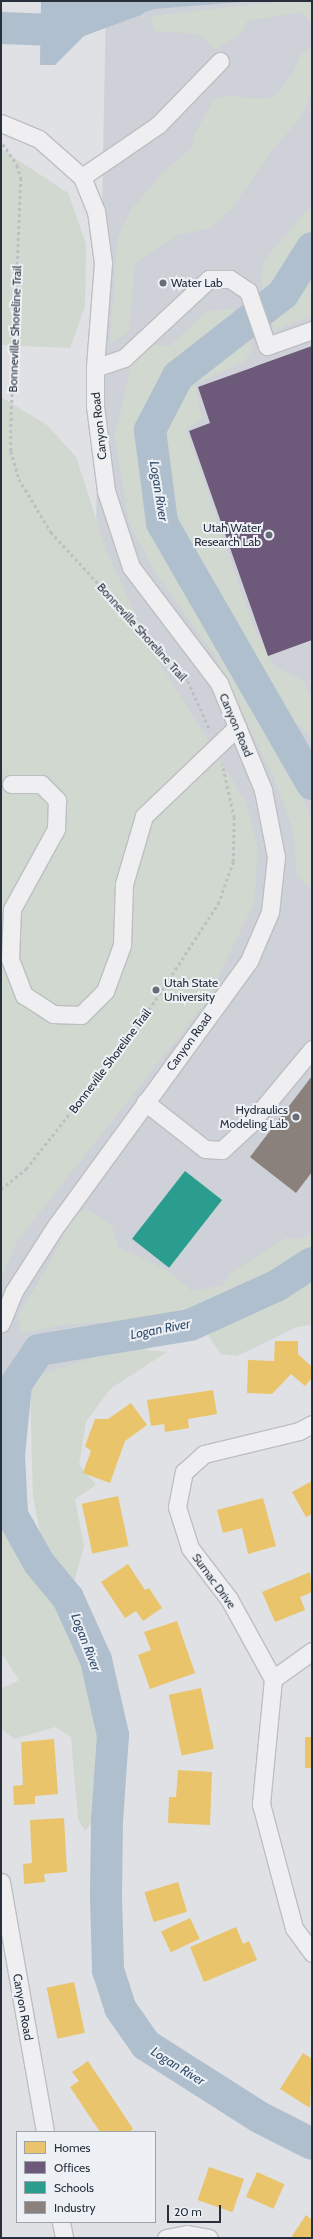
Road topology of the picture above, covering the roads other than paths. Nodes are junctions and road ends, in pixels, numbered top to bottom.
1 (220, 62) dead end
2 (1, 123) edge
3 (82, 177) junction
4 (312, 330) edge
5 (94, 368) junction
6 (237, 727) junction
7 (12, 784) dead end
8 (312, 1049) edge
9 (145, 1102) junction
10 (1, 1324) edge
11 (312, 1424) edge
12 (312, 1651) edge
13 (273, 1679) junction
14 (1, 1882) edge
15 (312, 1953) edge
16 (45, 2131) edge
17 (61, 2223) edge
18 (64, 2238) edge
19 (166, 2238) edge
20 (209, 2238) edge

1 - 3 street
2 - 3 street, Canyon Road
3 - 5 street, Canyon Road
4 - 5 street
5 - 6 street, Canyon Road
6 - 7 street
6 - 9 street, Canyon Road
8 - 9 street
9 - 10 street, Canyon Road
11 - 13 street, Sumac Drive
12 - 13 street
13 - 15 street
14 - 16 street, Canyon Road
17 - 18 street
19 - 20 street

